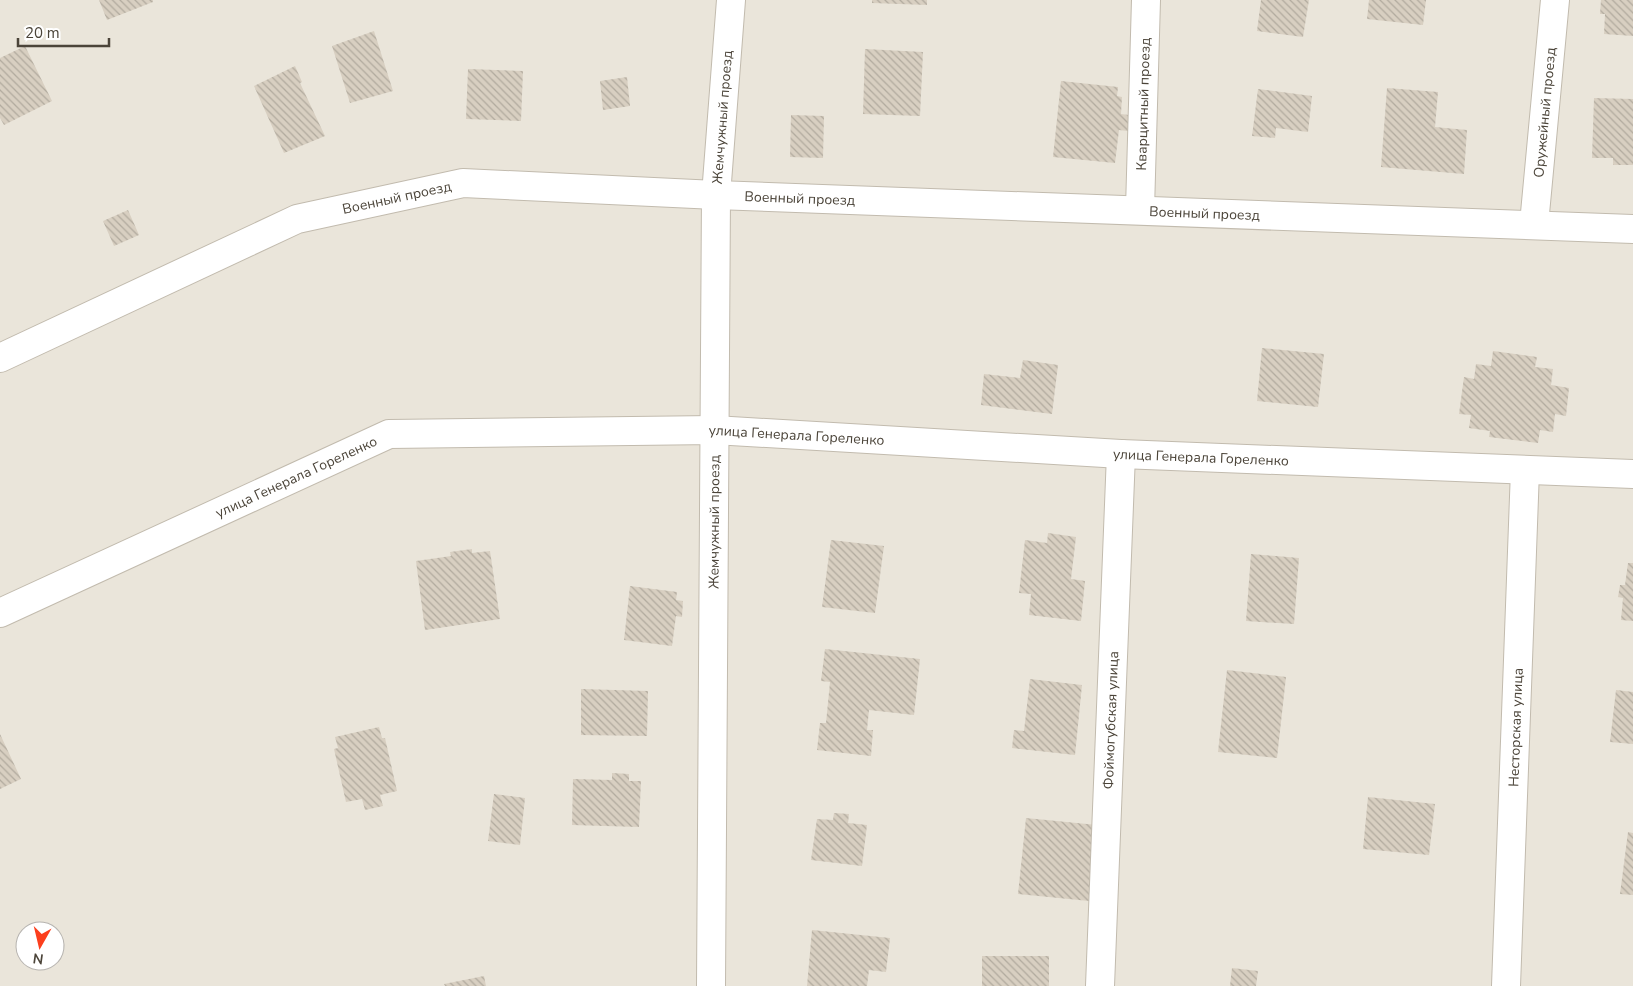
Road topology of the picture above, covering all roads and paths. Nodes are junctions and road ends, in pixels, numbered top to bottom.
1 (731, 0) edge
2 (1146, 0) edge
3 (1555, 0) edge
4 (716, 195) junction
5 (1140, 209) junction
6 (1534, 224) junction
7 (1633, 229) edge
8 (0, 358) edge
9 (714, 430) junction
10 (1121, 454) junction
11 (1525, 470) junction
12 (1633, 474) edge
13 (0, 613) edge
14 (711, 986) edge
15 (1100, 986) edge
16 (1506, 986) edge

1 - 4 street, Жемчужный проезд
2 - 5 street, Кварцитный проезд
3 - 6 street, Оружейный проезд
4 - 5 street, Военный проезд
4 - 8 street, Военный проезд
4 - 9 street, Жемчужный проезд
5 - 6 street, Военный проезд
6 - 7 street, Военный проезд
9 - 10 street, улица Генерала Гореленко
9 - 13 street, улица Генерала Гореленко
9 - 14 street, Жемчужный проезд
10 - 11 street, улица Генерала Гореленко
10 - 15 street, Фоймогубская улица
11 - 12 street, улица Генерала Гореленко
11 - 16 street, Несторская улица

